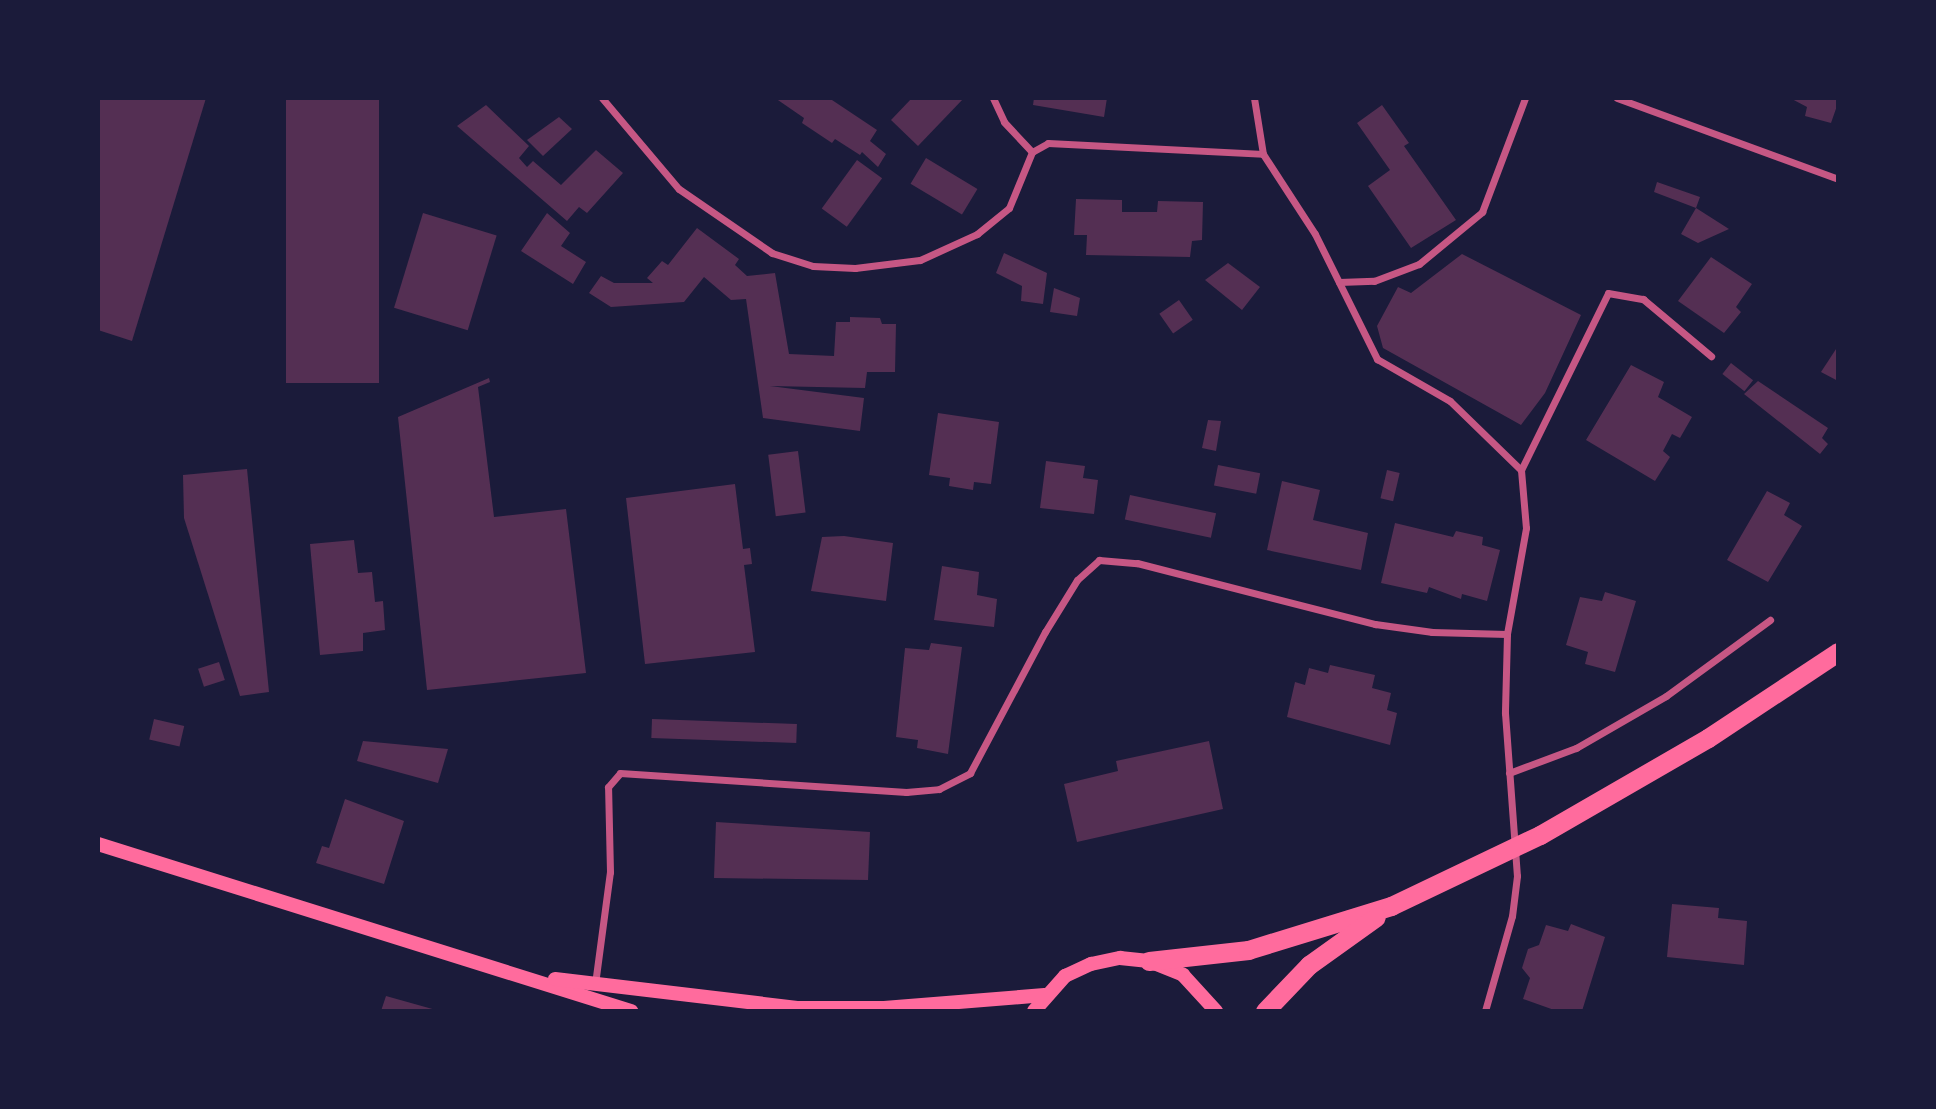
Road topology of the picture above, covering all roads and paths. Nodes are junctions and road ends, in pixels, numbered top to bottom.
1 (602, 98) edge
2 (993, 98) edge
3 (1254, 98) edge
4 (1525, 98) edge
5 (1617, 98) edge
6 (1032, 152) junction
7 (1263, 154) junction
8 (1838, 179) edge
9 (1339, 282) junction
10 (1711, 356) dead end
11 (1521, 470) junction
12 (1770, 620) dead end
13 (1507, 634) junction
14 (1838, 652) edge
15 (1509, 773) junction
16 (98, 844) edge
17 (1391, 906) junction
18 (1149, 961) junction
19 (519, 975) junction
20 (595, 985) junction
21 (1044, 995) junction
22 (631, 1011) edge
23 (1034, 1011) edge
24 (1216, 1011) edge
25 (1265, 1011) edge
26 (1485, 1011) edge

1 - 6 street
2 - 6 street
3 - 7 street
4 - 9 street
5 - 8 street
6 - 7 street
7 - 9 street
9 - 11 street
10 - 11 street
11 - 13 street
12 - 15 street
13 - 15 street
13 - 20 street
14 - 17 highway
15 - 26 street
16 - 19 main road
17 - 18 highway
17 - 25 highway
18 - 21 main road
18 - 24 main road
19 - 20 main road
19 - 22 main road
20 - 21 main road
21 - 23 main road

